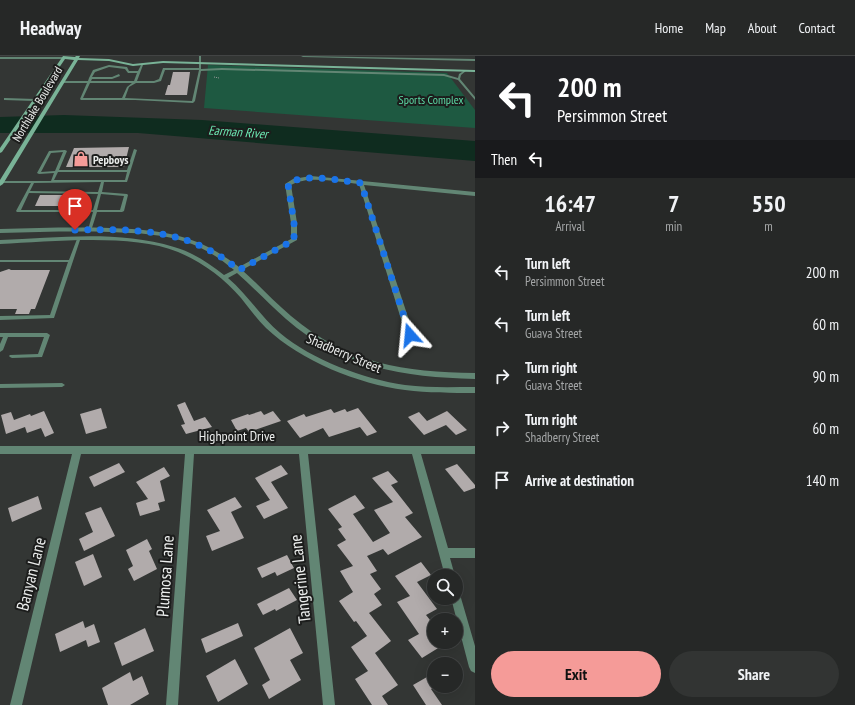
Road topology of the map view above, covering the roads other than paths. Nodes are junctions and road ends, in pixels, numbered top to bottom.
1 (303, 56) edge
2 (316, 56) edge
3 (7, 57) edge
4 (64, 57) edge
5 (77, 57) edge
6 (398, 57) edge
7 (0, 58) edge
8 (188, 58) dead end
9 (200, 59) edge
10 (475, 60) edge
11 (2, 61) dead end
12 (142, 65) junction
13 (475, 68) edge
14 (200, 69) junction
15 (387, 69) junction
16 (465, 71) junction
17 (475, 71) edge
18 (128, 72) junction
19 (139, 72) junction
20 (124, 74) dead end
21 (390, 74) junction
22 (119, 75) dead end
23 (90, 78) junction
24 (459, 79) junction
25 (62, 82) junction
26 (89, 82) junction
27 (135, 82) junction
28 (123, 99) junction
29 (475, 99) edge
30 (5, 100) dead end
31 (35, 100) junction
32 (135, 150) dead end
33 (0, 152) edge
34 (129, 171) junction
35 (56, 172) junction
36 (104, 181) junction
37 (33, 182) junction
38 (52, 182) junction
39 (1, 183) edge
40 (361, 183) junction
41 (28, 192) junction
42 (102, 193) junction
43 (475, 194) edge
44 (94, 212) junction
45 (90, 230) junction
46 (0, 231) edge
47 (78, 240) junction
48 (0, 242) edge
49 (71, 261) junction
50 (0, 262) edge
51 (239, 270) junction
52 (223, 278) junction
53 (0, 318) edge
54 (0, 335) edge
55 (6, 335) junction
56 (410, 335) dead end
57 (0, 350) edge
58 (12, 356) dead end
59 (475, 376) edge
60 (62, 385) dead end
61 (0, 386) edge
62 (475, 390) edge
63 (0, 450) edge
64 (77, 450) junction
65 (190, 450) junction
66 (303, 450) junction
67 (416, 450) junction
68 (475, 450) edge
69 (444, 553) junction
70 (475, 553) edge
71 (448, 569) edge
72 (458, 605) edge
73 (475, 667) edge
74 (16, 705) edge
75 (172, 705) edge
76 (329, 705) edge

1 - 2 street
2 - 6 street
3 - 4 lane
3 - 7 lane
3 - 11 lane
4 - 5 street
4 - 31 street, Northlake Boulevard
5 - 12 street
5 - 25 street, Northlake Boulevard
6 - 10 street
8 - 9 street
9 - 12 street
9 - 13 street
9 - 14 lane
9 - 15 street
12 - 19 lane
14 - 21 lane
14 - 27 lane
14 - 28 lane
15 - 16 street
15 - 21 lane
16 - 17 street
16 - 24 lane
18 - 19 lane
18 - 20 lane
18 - 23 lane
19 - 27 lane
21 - 24 lane
22 - 23 lane
23 - 26 lane
24 - 29 lane
25 - 26 lane
25 - 39 street, Northlake Boulevard
26 - 27 lane
26 - 28 lane
27 - 28 lane
30 - 31 lane
31 - 33 street, Northlake Boulevard
32 - 34 lane
34 - 35 lane
34 - 36 lane
35 - 35 lane
35 - 38 lane
36 - 38 lane
36 - 42 lane
37 - 38 lane
37 - 39 lane
37 - 41 lane
40 - 43 street
40 - 51 street
40 - 56 street
41 - 42 lane
41 - 44 lane
42 - 44 lane
42 - 44 lane
44 - 45 lane
45 - 46 street, Shadberry Street
45 - 51 street, Shadberry Street
47 - 48 street, Shadberry Street
47 - 49 lane
47 - 52 street, Shadberry Street
49 - 50 lane
49 - 53 lane
51 - 52 street
51 - 59 street, Shadberry Street
52 - 62 street, Shadberry Street
54 - 55 lane
55 - 57 lane
55 - 58 lane
60 - 61 lane
63 - 64 street, Highpoint Drive
64 - 65 street, Highpoint Drive
64 - 74 street, Banyan Lane
65 - 66 street, Highpoint Drive
65 - 75 street, Plumosa Lane
66 - 67 street, Highpoint Drive
66 - 76 street, Tangerine Lane
67 - 68 street, Highpoint Drive
67 - 69 street
69 - 70 street
69 - 71 street
72 - 73 street

